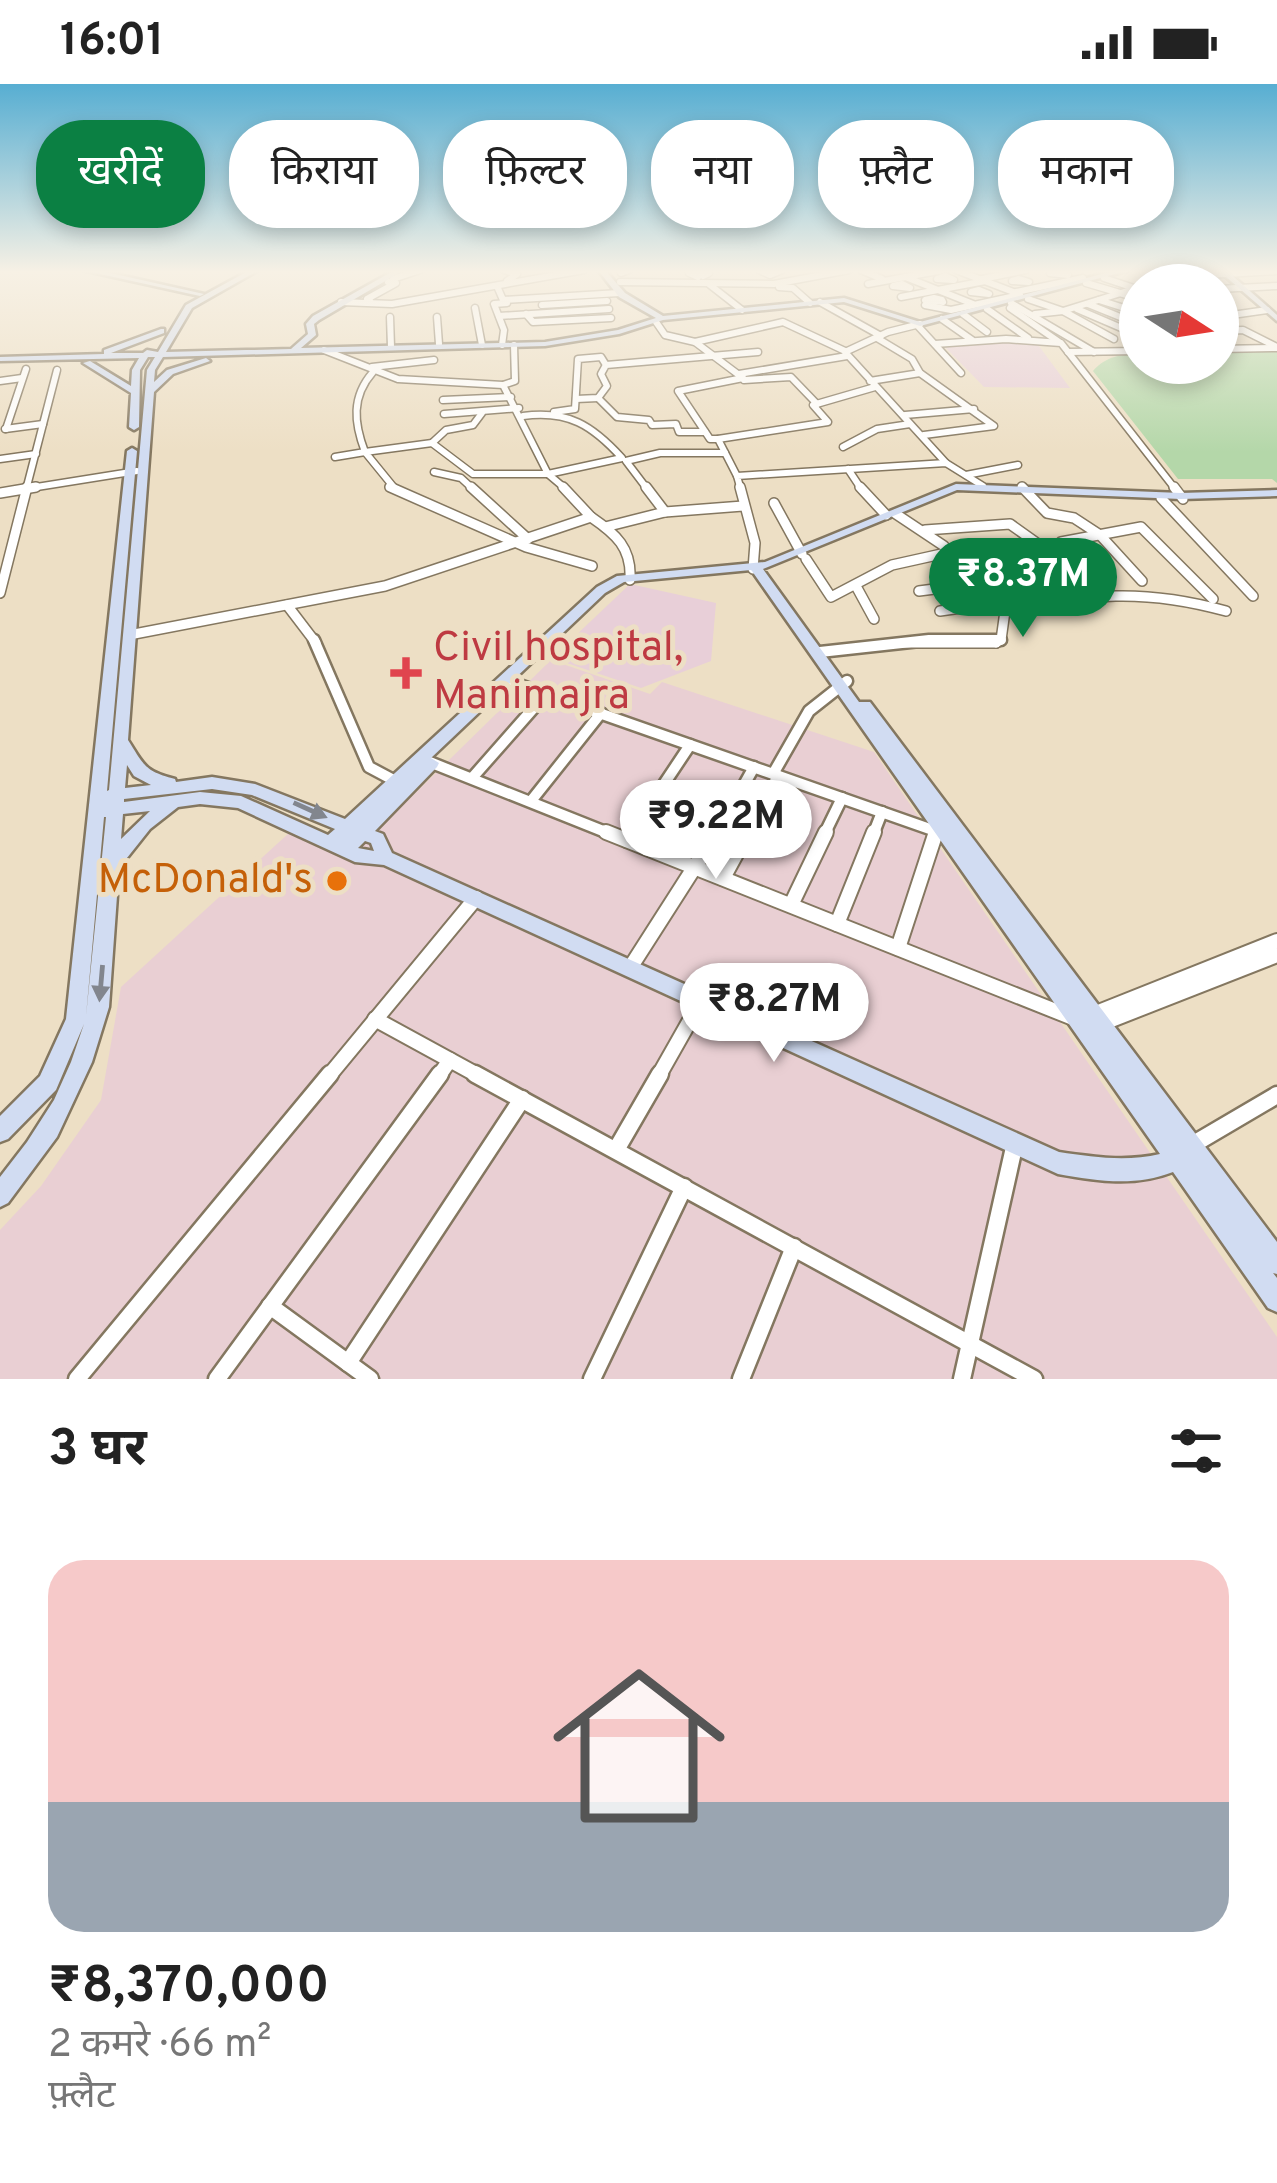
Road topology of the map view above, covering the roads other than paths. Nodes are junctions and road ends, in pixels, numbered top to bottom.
1 (171, 330) edge
2 (178, 330) edge
3 (312, 330) edge
4 (390, 330) edge
5 (438, 330) edge
6 (479, 330) edge
7 (505, 330) edge
8 (617, 330) edge
9 (667, 330) edge
10 (748, 330) edge
11 (800, 330) edge
12 (867, 330) edge
13 (900, 330) edge
14 (923, 330) edge
15 (955, 330) edge
16 (1019, 330) edge
17 (1047, 330) edge
18 (1061, 330) edge
19 (1098, 330) edge
20 (1245, 330) edge
21 (161, 331) joint
22 (879, 337) junction
23 (1114, 339) junction
24 (1119, 339) edge
25 (971, 340) junction
26 (1032, 340) junction
27 (695, 343) junction
28 (1060, 343) junction
29 (1081, 343) junction
30 (439, 344) junction
31 (935, 344) junction
32 (482, 345) junction
33 (508, 345) junction
34 (391, 347) junction
35 (1277, 348) edge
36 (1239, 349) edge
37 (324, 350) junction
38 (296, 351) junction
39 (1119, 351) edge
40 (1119, 351) edge
41 (758, 352) dead end
42 (1068, 352) junction
43 (1094, 352) junction
44 (846, 353) junction
45 (233, 355) junction
46 (709, 355) junction
47 (69, 358) junction
48 (149, 360) junction
49 (434, 360) dead end
50 (0, 361) edge
51 (88, 363) junction
52 (606, 365) junction
53 (57, 370) dead end
54 (370, 370) junction
55 (961, 373) dead end
56 (920, 374) junction
57 (1087, 376) junction
58 (741, 377) junction
59 (0, 381) edge
60 (872, 384) junction
61 (446, 385) junction
62 (503, 385) junction
63 (141, 393) junction
64 (512, 397) junction
65 (598, 398) junction
66 (576, 399) junction
67 (442, 400) junction
68 (14, 403) junction
69 (0, 404) edge
70 (817, 404) junction
71 (974, 409) junction
72 (482, 412) junction
73 (521, 412) junction
74 (554, 412) junction
75 (444, 414) junction
76 (908, 419) junction
77 (43, 424) junction
78 (3, 430) edge
79 (446, 430) junction
80 (705, 432) junction
81 (924, 435) junction
82 (718, 440) junction
83 (432, 443) junction
84 (843, 447) dead end
85 (365, 452) junction
86 (725, 453) junction
87 (36, 454) junction
88 (335, 457) dead end
89 (0, 459) edge
90 (946, 464) junction
91 (1018, 465) dead end
92 (848, 469) junction
93 (434, 472) dead end
94 (135, 473) junction
95 (548, 474) junction
96 (966, 475) junction
97 (737, 476) junction
98 (983, 486) junction
99 (27, 489) junction
100 (1023, 489) junction
101 (0, 493) edge
102 (1277, 495) edge
103 (1182, 497) junction
104 (1162, 498) junction
105 (774, 502) dead end
106 (743, 506) junction
107 (665, 512) junction
108 (891, 514) junction
109 (591, 517) junction
110 (18, 521) junction
111 (0, 524) edge
112 (605, 526) junction
113 (925, 530) junction
114 (1097, 536) junction
115 (523, 541) junction
116 (1060, 542) dead end
117 (944, 546) dead end
118 (804, 556) junction
119 (998, 562) dead end
120 (592, 566) dead end
121 (1073, 569) dead end
122 (756, 570) junction
123 (630, 578) junction
124 (1046, 580) dead end
125 (1142, 581) dead end
126 (1027, 583) junction
127 (856, 586) junction
128 (976, 588) junction
129 (919, 591) dead end
130 (0, 593) edge
131 (1253, 596) dead end
132 (1213, 599) dead end
133 (287, 604) junction
134 (940, 611) dead end
135 (1226, 611) dead end
136 (874, 619) dead end
137 (129, 635) junction
138 (812, 646) junction
139 (506, 680) junction
140 (843, 685) junction
141 (547, 694) junction
142 (601, 713) junction
143 (121, 736) junction
144 (690, 745) junction
145 (426, 761) junction
146 (754, 767) junction
147 (776, 775) junction
148 (472, 778) junction
149 (401, 784) junction
150 (186, 792) junction
151 (842, 798) junction
152 (531, 801) junction
153 (107, 803) junction
154 (883, 812) junction
155 (355, 830) junction
156 (940, 833) junction
157 (627, 840) junction
158 (966, 842) junction
159 (338, 846) junction
160 (386, 858) junction
161 (111, 866) junction
162 (697, 868) junction
163 (723, 878) junction
164 (476, 898) junction
165 (791, 905) junction
166 (837, 924) junction
167 (1277, 940) edge
168 (898, 948) junction
169 (1277, 955) edge
170 (630, 968) junction
171 (701, 1000) junction
172 (375, 1019) junction
173 (1090, 1022) junction
174 (450, 1060) junction
175 (1277, 1095) edge
176 (522, 1099) junction
177 (0, 1131) edge
178 (1015, 1143) junction
179 (616, 1150) junction
180 (1185, 1153) junction
181 (684, 1187) junction
182 (0, 1195) edge
183 (794, 1247) junction
184 (1277, 1262) edge
185 (1277, 1299) edge
186 (270, 1306) junction
187 (970, 1343) junction
188 (348, 1363) junction
189 (77, 1379) edge
190 (217, 1379) edge
191 (370, 1379) edge
192 (592, 1379) edge
193 (741, 1379) edge
194 (962, 1379) edge
195 (1034, 1379) edge

1 - 48 street
2 - 45 street
3 - 38 street
4 - 34 street
5 - 30 street
6 - 32 street
7 - 33 street
8 - 33 street
9 - 27 street
10 - 27 street
11 - 44 street
12 - 22 street
13 - 22 street
14 - 31 street
15 - 25 street
16 - 26 street
17 - 28 street
18 - 29 street
19 - 23 street
20 - 35 street
21 - 47 street
21 - 48 street
22 - 44 street
22 - 56 street
23 - 24 street
23 - 29 street
25 - 26 street
25 - 31 street
26 - 28 street
27 - 46 street
28 - 29 street
28 - 42 street
29 - 43 street
30 - 32 street
30 - 34 street
31 - 55 street
32 - 33 street
33 - 62 street
34 - 37 street
35 - 36 street
37 - 38 street
37 - 54 street
38 - 45 street
39 - 43 street
40 - 57 street
41 - 46 street
42 - 43 street
42 - 57 street
44 - 58 street
44 - 60 street
45 - 48 street
45 - 63 street
46 - 52 street
46 - 58 street
47 - 48 street
47 - 50 street
48 - 51 street
48 - 63 street
49 - 54 street
50 - 51 street
51 - 63 street
52 - 65 street
52 - 66 street
53 - 77 street
54 - 61 street
54 - 85 street
56 - 60 street
56 - 71 street
57 - 103 street
58 - 70 street
58 - 80 street
59 - 68 street
60 - 70 street
60 - 76 street
61 - 62 street
61 - 67 street
62 - 64 street
63 - 94 street
64 - 67 street
64 - 73 street
65 - 66 street
65 - 80 street
66 - 74 street
67 - 75 street
68 - 69 street
68 - 78 street
70 - 82 street
71 - 76 street
71 - 81 street
72 - 73 street
72 - 75 street
72 - 79 street
73 - 74 street
73 - 95 street
74 - 95 street
75 - 79 street
76 - 81 street
76 - 84 street
77 - 78 street
77 - 87 street
79 - 83 street
80 - 82 street
81 - 90 street
82 - 86 street
83 - 85 street
83 - 95 street
85 - 88 street
85 - 115 street
86 - 97 street
86 - 107 street
87 - 89 street
87 - 99 street
90 - 92 street
90 - 96 street
91 - 96 street
92 - 97 street
92 - 108 street
93 - 115 street
94 - 99 street
94 - 137 street
94 - 153 street
95 - 109 street
96 - 98 street
97 - 106 street
98 - 100 street
98 - 108 street
99 - 101 street
99 - 110 street
100 - 103 street
100 - 104 street
100 - 108 street
100 - 114 street
102 - 103 street
103 - 104 street
104 - 131 street
105 - 118 street
106 - 107 street
106 - 122 street
107 - 112 street
108 - 113 street
108 - 118 street
109 - 112 street
109 - 115 street
110 - 111 street
110 - 130 street
112 - 123 street
113 - 117 street
113 - 121 street
114 - 116 street
114 - 125 street
114 - 132 street
115 - 120 street
115 - 133 street
118 - 122 street
118 - 127 street
119 - 126 street
122 - 123 street
122 - 138 street
123 - 139 street
124 - 126 street
126 - 128 street
127 - 128 street
127 - 136 street
128 - 129 street
128 - 134 street
133 - 137 street
133 - 149 street
135 - 138 street
137 - 143 street
138 - 140 street
139 - 141 street
139 - 145 street
140 - 147 street
140 - 156 street
140 - 158 street
141 - 142 street
141 - 148 street
142 - 144 street
142 - 152 street
143 - 150 street
143 - 153 street
144 - 146 street
144 - 157 street
145 - 148 street
145 - 149 street
146 - 147 street
146 - 162 street
147 - 151 street
147 - 163 street
148 - 152 street
149 - 155 street
150 - 153 street
150 -> 155 street
150 - 159 street
150 - 161 street
151 - 154 street
151 - 165 street
152 - 157 street
153 - 161 street
153 - 177 street
154 - 156 street
154 - 166 street
155 - 159 street
155 - 160 street
156 - 158 street
156 - 168 street
156 - 173 street
157 - 162 street
158 - 173 street
159 - 160 street
160 - 164 street
161 -> 182 street
162 - 163 street
162 - 170 street
163 - 165 street
164 - 170 street
164 - 172 street
165 - 166 street
166 - 168 street
167 - 173 street
168 - 173 street
169 - 173 street
170 - 171 street
171 - 178 street
171 - 179 street
172 - 174 street
172 - 189 street
173 - 180 street
174 - 176 street
174 - 186 street
175 - 180 street
176 - 179 street
176 - 188 street
178 - 180 street
178 - 187 street
179 - 181 street
180 - 184 street
180 - 185 street
181 - 183 street
181 - 192 street
183 - 187 street
183 - 193 street
186 - 188 street
186 - 190 street
187 - 194 street
187 - 195 street
188 - 191 street

